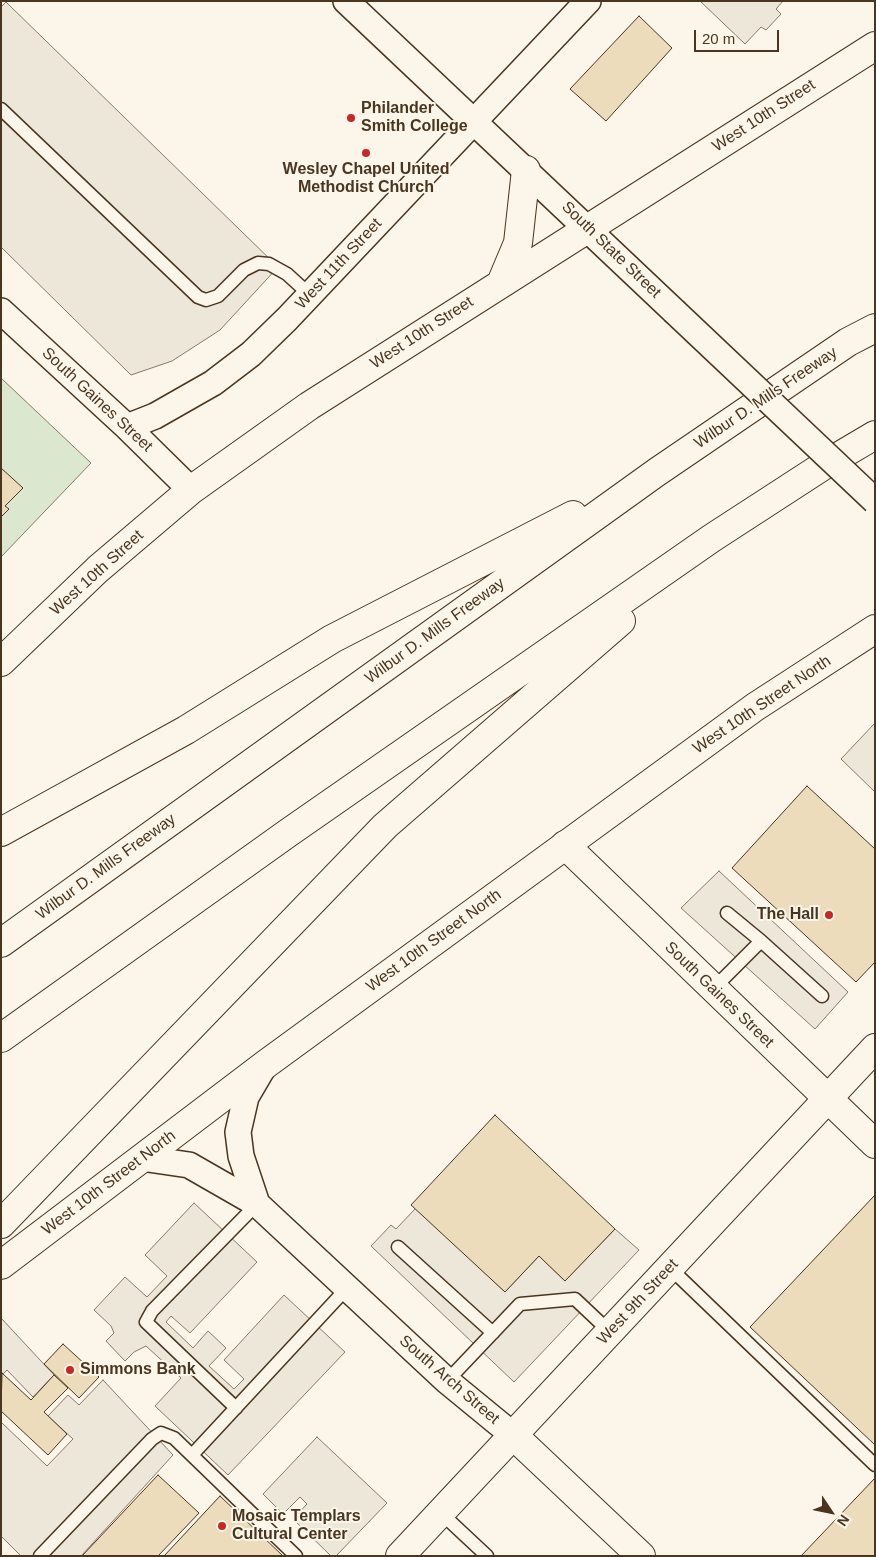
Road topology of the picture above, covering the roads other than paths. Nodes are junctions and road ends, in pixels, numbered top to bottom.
1 (346, 1) edge
2 (588, 1) edge
3 (875, 46) edge
4 (1, 109) edge
5 (473, 121) junction
6 (526, 170) junction
7 (589, 228) junction
8 (502, 281) junction
9 (310, 295) junction
10 (1, 311) edge
11 (875, 328) edge
12 (127, 427) junction
13 (875, 435) edge
14 (657, 472) junction
15 (191, 490) junction
16 (875, 501) edge
17 (712, 538) junction
18 (875, 630) edge
19 (1, 662) edge
20 (1, 832) edge
21 (565, 845) junction
22 (727, 913) dead end
23 (761, 940) junction
24 (1, 943) edge
25 (133, 944) junction
26 (713, 989) junction
27 (822, 996) dead end
28 (1, 1038) edge
29 (875, 1048) edge
30 (1, 1055) edge
31 (266, 1064) junction
32 (826, 1099) junction
33 (875, 1144) edge
34 (141, 1158) junction
35 (257, 1204) junction
36 (1, 1224) edge
37 (398, 1247) dead end
38 (1, 1265) edge
39 (670, 1268) junction
40 (348, 1288) junction
41 (493, 1332) junction
42 (610, 1332) junction
43 (447, 1381) junction
44 (236, 1408) junction
45 (514, 1436) junction
46 (192, 1455) junction
47 (875, 1465) edge
48 (441, 1513) junction
49 (40, 1556) edge
50 (296, 1556) edge
51 (400, 1556) edge
52 (487, 1556) edge
53 (641, 1556) edge

1 - 5 street, South State Street
2 - 5 street, West 11th Street
3 - 7 main road, West 10th Street
4 - 9 lane
5 - 6 street, South State Street
5 - 9 street, West 11th Street
6 - 7 street, South State Street
6 - 8 main road
7 - 8 main road, West 10th Street
7 - 16 street, South State Street, bridge
8 - 15 main road, West 10th Street
9 - 12 street, West 11th Street
10 - 12 street, South Gaines Street
11 - 14 main road, Wilbur D. Mills Freeway
12 - 15 street, South Gaines Street
13 - 17 main road
14 - 20 main road
14 - 24 main road, Wilbur D. Mills Freeway
15 - 19 main road, West 10th Street
17 - 25 main road
17 - 36 main road
18 - 21 main road, West 10th Street North
21 - 26 main road, South Gaines Street
21 - 31 main road, West 10th Street North
22 - 23 lane
23 - 26 lane
23 - 27 lane
25 - 28 main road
25 - 30 main road
26 - 32 main road, South Gaines Street
29 - 32 main road, West 9th Street
31 - 34 main road, West 10th Street North
31 - 35 street, South Arch Street
32 - 33 main road, South Gaines Street
32 - 39 main road, West 9th Street
34 - 35 street, South Arch Street
34 - 38 main road, West 10th Street North
35 - 40 street, South Arch Street
35 - 44 lane
37 - 41 lane
39 - 42 main road, West 9th Street
39 - 47 lane
40 - 43 street, South Arch Street
40 - 44 lane
41 - 42 lane
41 - 43 lane
42 - 45 main road, West 9th Street
43 - 45 street, South Arch Street
44 - 46 lane
45 - 48 main road, West 9th Street
45 - 53 main road, South Arch Street
46 - 49 lane
46 - 50 lane
48 - 51 main road, West 9th Street
48 - 52 lane

